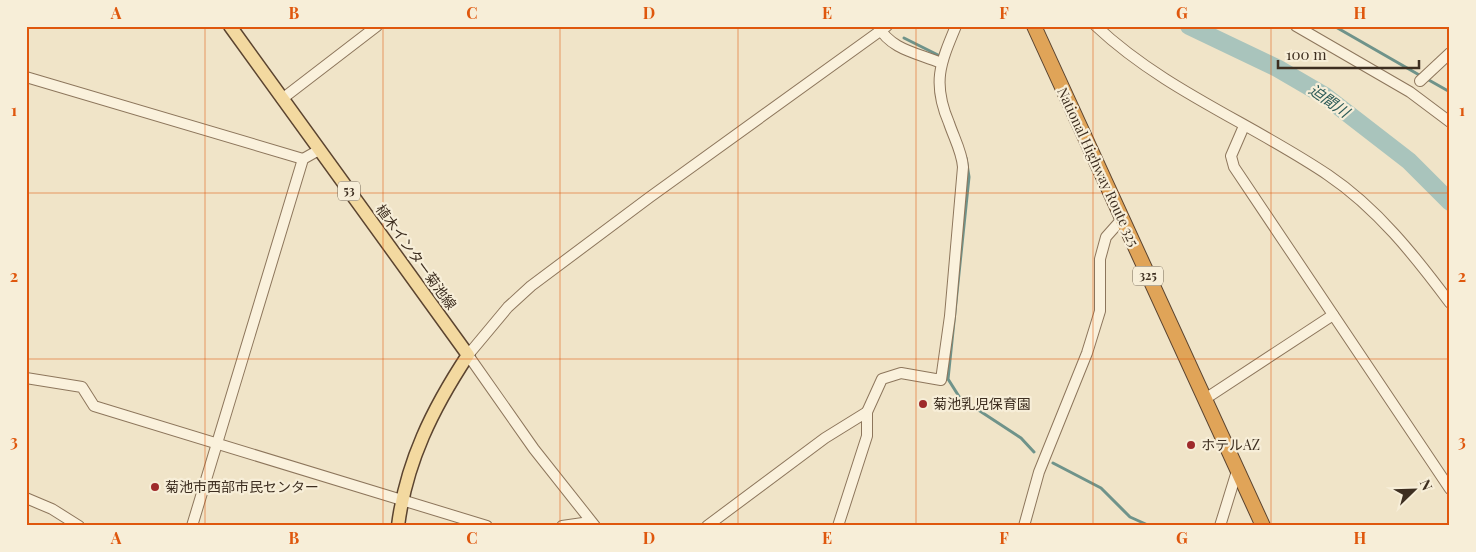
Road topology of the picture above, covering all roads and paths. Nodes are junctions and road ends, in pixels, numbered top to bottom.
1 (230, 26) edge
2 (377, 26) edge
3 (956, 26) edge
4 (1034, 26) edge
5 (1096, 26) edge
6 (1296, 26) edge
7 (882, 28) edge
8 (1450, 53) edge
9 (941, 62) junction
10 (26, 77) edge
11 (1420, 81) dead end
12 (282, 99) junction
13 (1450, 122) edge
14 (1244, 126) junction
15 (319, 150) junction
16 (303, 159) junction
17 (1122, 219) junction
18 (1450, 303) edge
19 (1333, 315) junction
20 (468, 355) junction
21 (26, 378) edge
22 (1205, 399) junction
23 (867, 412) junction
24 (216, 444) junction
25 (1237, 470) junction
26 (1450, 489) edge
27 (26, 498) edge
28 (402, 500) junction
29 (584, 522) edge
30 (79, 526) edge
31 (192, 526) edge
32 (398, 526) edge
33 (487, 526) edge
34 (562, 526) edge
35 (595, 526) edge
36 (707, 526) edge
37 (838, 526) edge
38 (1024, 526) edge
39 (1220, 526) edge
40 (1262, 526) edge

1 - 12 main road, 植木インター菊池線 / 53
2 - 12 street
3 - 9 street
4 - 17 highway, National Highway Route 325 / 325
5 - 14 street
6 - 13 street
7 - 9 street
7 - 20 street
8 - 11 street
9 - 23 street
10 - 16 street
12 - 15 main road, 植木インター菊池線 / 53
14 - 18 street
14 - 19 street
15 - 16 street
15 - 20 main road, 植木インター菊池線 / 53
16 - 24 street
17 - 22 highway, National Highway Route 325 / 325
17 - 38 street
19 - 22 street
19 - 26 street
20 - 28 main road
20 - 29 street
21 - 24 street
22 - 25 highway, National Highway Route 325 / 325
23 - 36 street
23 - 37 street
24 - 28 street
24 - 31 street
25 - 39 street
25 - 40 highway, National Highway Route 325 / 325
27 - 30 street
28 - 32 main road
28 - 33 street
29 - 34 street
29 - 35 street

